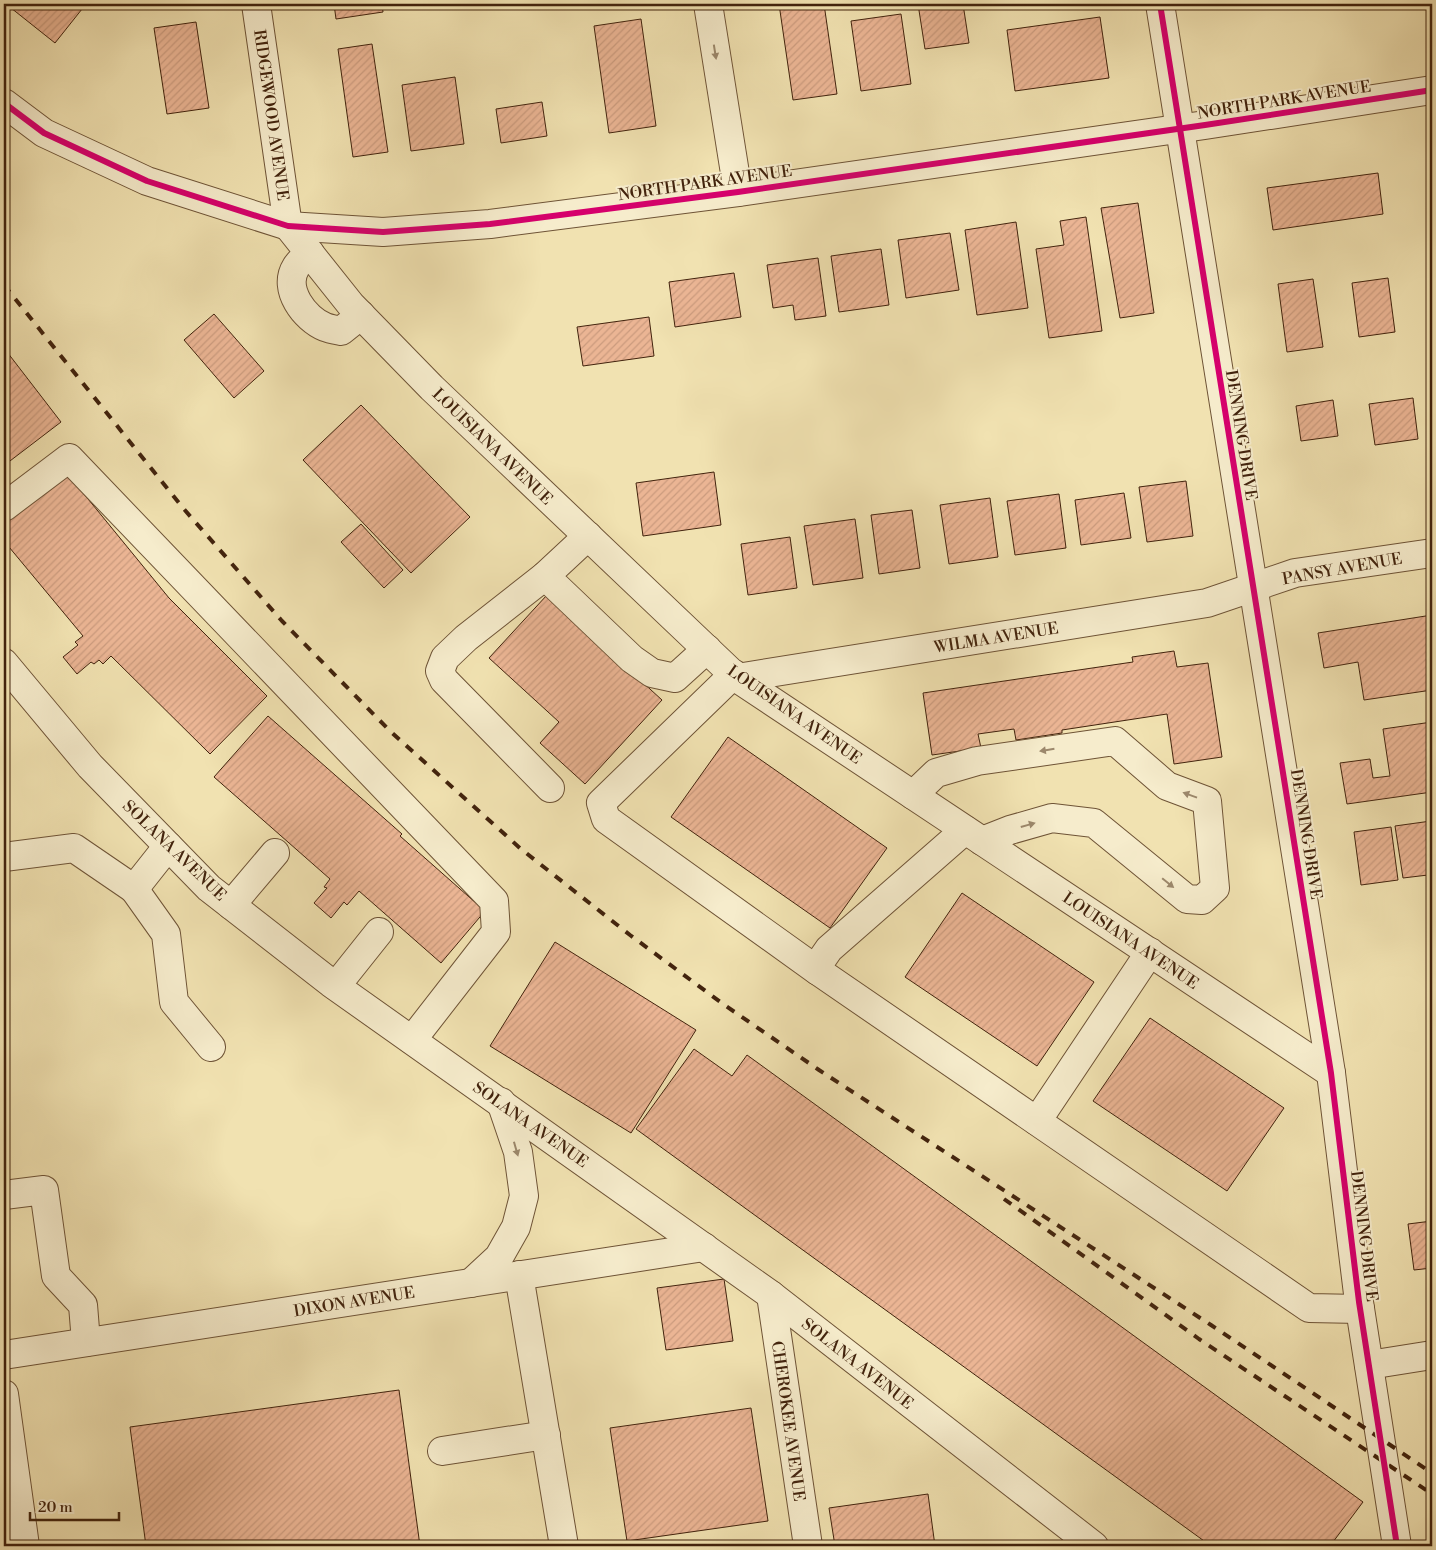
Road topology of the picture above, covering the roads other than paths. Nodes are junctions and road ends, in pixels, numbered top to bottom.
1 (256, 4) edge
2 (708, 4) edge
3 (1160, 4) edge
4 (1432, 90) edge
5 (4, 103) edge
6 (1180, 128) junction
7 (738, 192) junction
8 (288, 226) junction
9 (310, 253) junction
10 (361, 315) junction
11 (4, 507) edge
12 (588, 536) junction
13 (1432, 553) edge
14 (545, 576) junction
15 (1253, 588) junction
16 (707, 649) junction
17 (4, 663) edge
18 (736, 676) junction
19 (550, 788) dead end
20 (913, 795) junction
21 (974, 835) junction
22 (168, 846) junction
23 (275, 853) dead end
24 (4, 857) edge
25 (134, 889) junction
26 (231, 905) junction
27 (379, 932) dead end
28 (1150, 952) junction
29 (818, 971) junction
30 (336, 986) junction
31 (412, 1040) junction
32 (211, 1047) dead end
33 (1331, 1073) junction
34 (501, 1102) junction
35 (1037, 1121) junction
36 (4, 1196) edge
37 (704, 1246) junction
38 (519, 1275) junction
39 (471, 1283) junction
40 (771, 1295) junction
41 (1360, 1310) junction
42 (86, 1342) junction
43 (4, 1355) edge
44 (1432, 1355) edge
45 (1369, 1365) junction
46 (4, 1394) edge
47 (546, 1435) junction
48 (442, 1450) dead end
49 (25, 1546) edge
50 (564, 1546) edge
51 (808, 1546) edge
52 (1094, 1546) edge
53 (1397, 1546) edge

1 - 8 street, RIDGEWOOD AVENUE
2 -> 7 street
3 - 6 street, DENNING DRIVE
4 - 6 street, NORTH PARK AVENUE
5 - 8 street, NORTH PARK AVENUE
6 - 7 street, NORTH PARK AVENUE
6 - 15 street, DENNING DRIVE
7 - 8 street, NORTH PARK AVENUE
8 - 9 street, LOUISIANA AVENUE
9 - 10 street, LOUISIANA AVENUE
9 - 10 street
10 - 12 street, LOUISIANA AVENUE
11 - 31 street
12 - 14 street
12 - 16 street, LOUISIANA AVENUE
13 - 15 street, PANSY AVENUE
14 - 16 street
14 - 19 street
15 - 18 street, WILMA AVENUE
15 - 33 street, DENNING DRIVE
16 - 18 street, LOUISIANA AVENUE
17 - 22 street, SOLANA AVENUE
18 - 20 street, LOUISIANA AVENUE
18 - 29 street
20 - 21 street, LOUISIANA AVENUE
21 -> 20 street
21 - 28 street, LOUISIANA AVENUE
21 - 29 street
22 - 25 street
22 - 26 street, SOLANA AVENUE
23 - 26 street
24 - 25 street
25 - 32 street
26 - 30 street, SOLANA AVENUE
27 - 30 street
28 - 33 street, LOUISIANA AVENUE
28 - 35 street
29 - 35 street
30 - 31 street, SOLANA AVENUE
31 - 34 street, SOLANA AVENUE
33 - 41 street, DENNING DRIVE
34 - 37 street, SOLANA AVENUE
34 -> 39 street
35 - 41 street
36 - 42 street
37 - 38 street, DIXON AVENUE
37 - 40 street, SOLANA AVENUE
38 - 39 street, DIXON AVENUE
38 - 47 street
39 - 42 street, DIXON AVENUE
40 - 51 street, CHEROKEE AVENUE
40 - 52 street, SOLANA AVENUE
41 - 45 street, DENNING DRIVE
42 - 43 street, DIXON AVENUE
44 - 45 street
45 - 53 street, DENNING DRIVE
46 - 49 street
47 - 48 street
47 - 50 street

